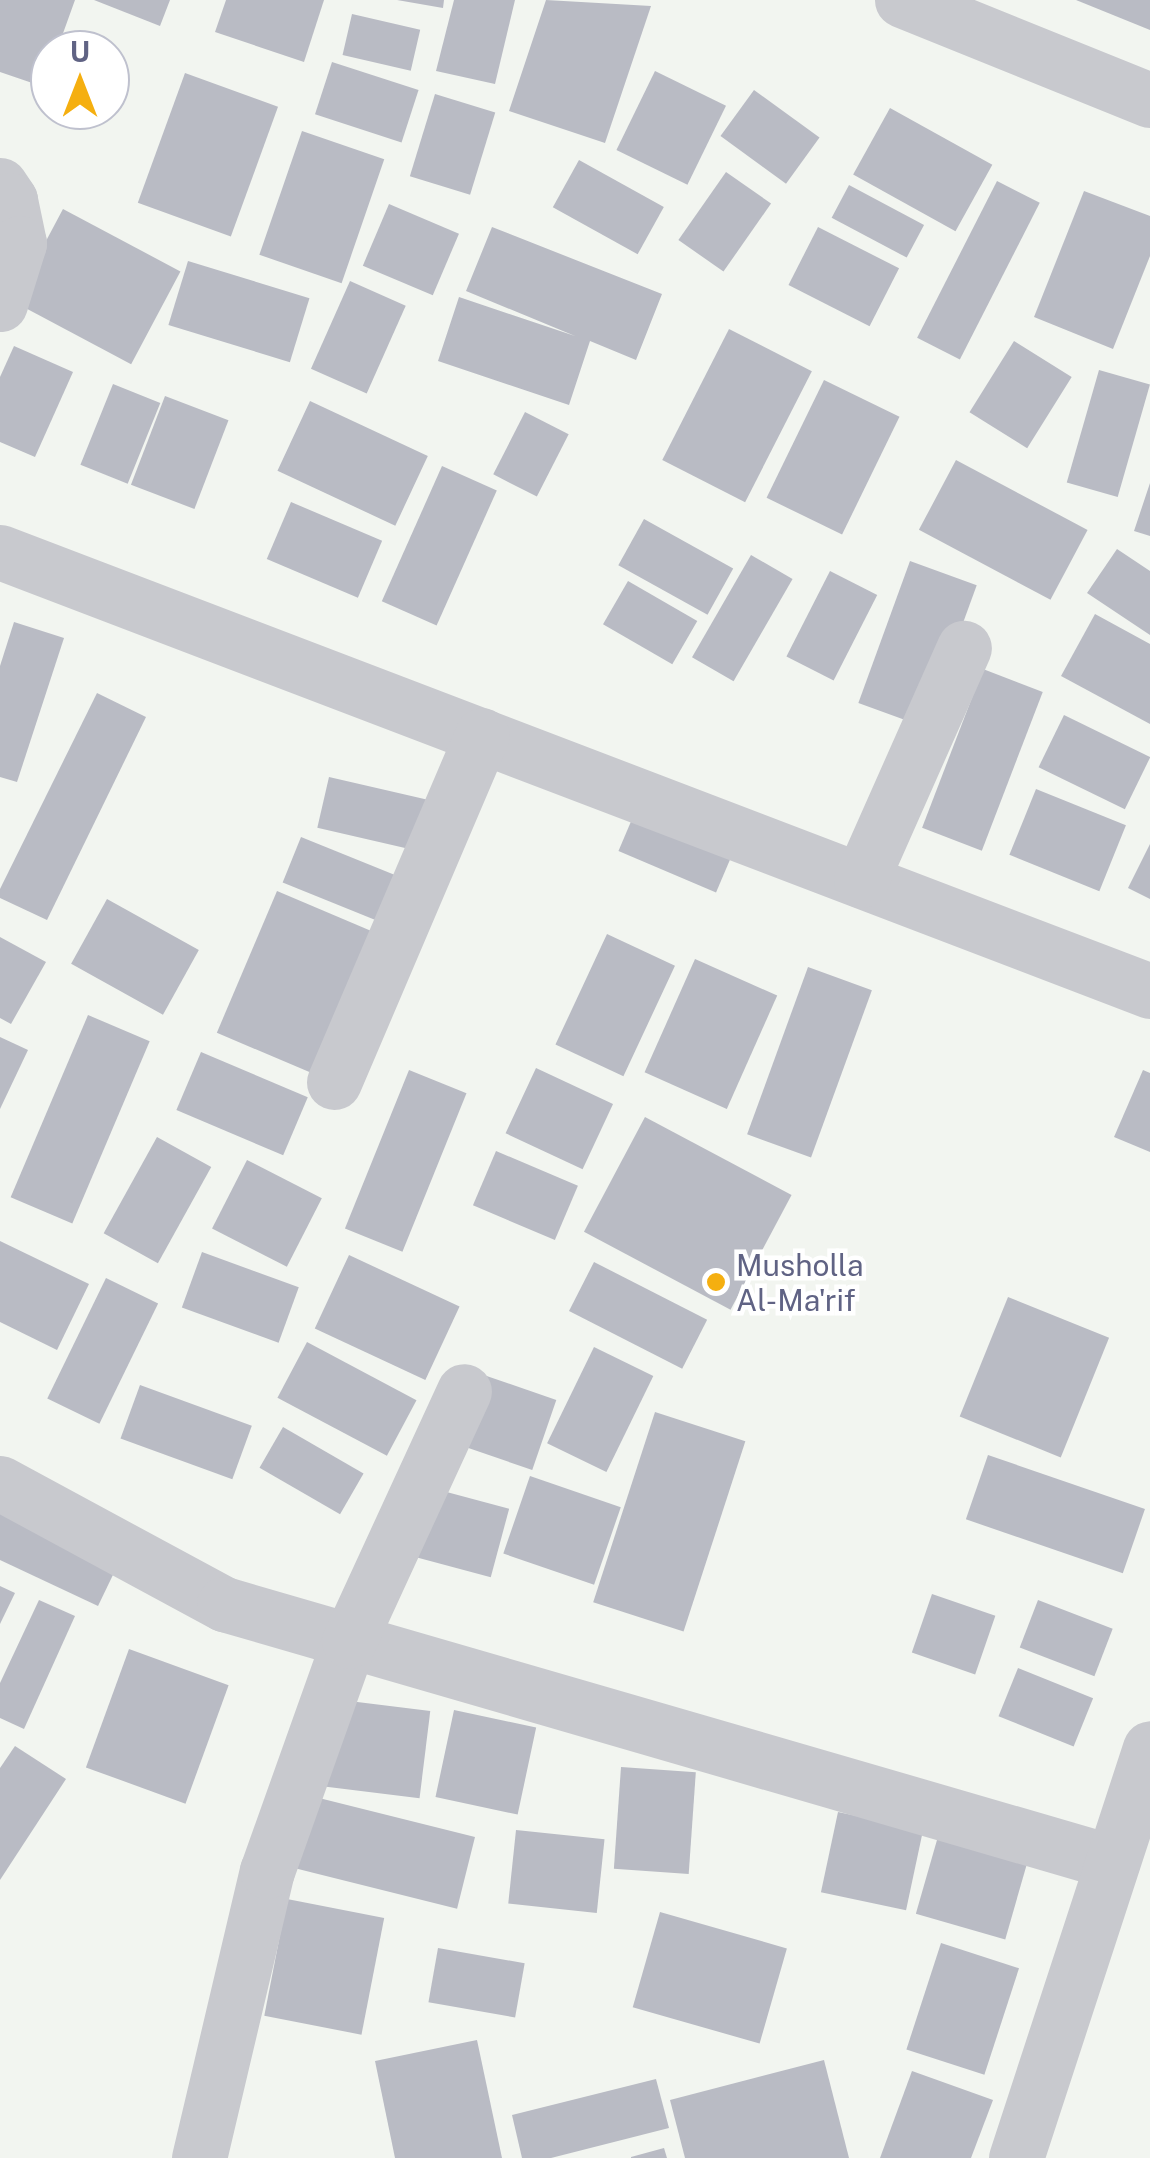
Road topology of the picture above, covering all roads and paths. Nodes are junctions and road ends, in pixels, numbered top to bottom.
1 (902, 0) edge
2 (1150, 100) edge
3 (0, 185) edge
4 (0, 304) edge
5 (0, 552) edge
6 (964, 648) dead end
7 (482, 735) junction
8 (862, 880) junction
9 (1150, 990) edge
10 (334, 1082) dead end
11 (464, 1391) dead end
12 (0, 1483) edge
13 (349, 1641) junction
14 (1150, 1748) edge
15 (1112, 1862) junction
16 (200, 2158) edge
17 (1016, 2158) edge

1 - 2 street
3 - 4 street
5 - 7 street
6 - 8 street
7 - 8 street
7 - 10 street
8 - 9 street
11 - 13 street
12 - 13 street
13 - 15 street
13 - 16 street
14 - 15 street
15 - 17 street

